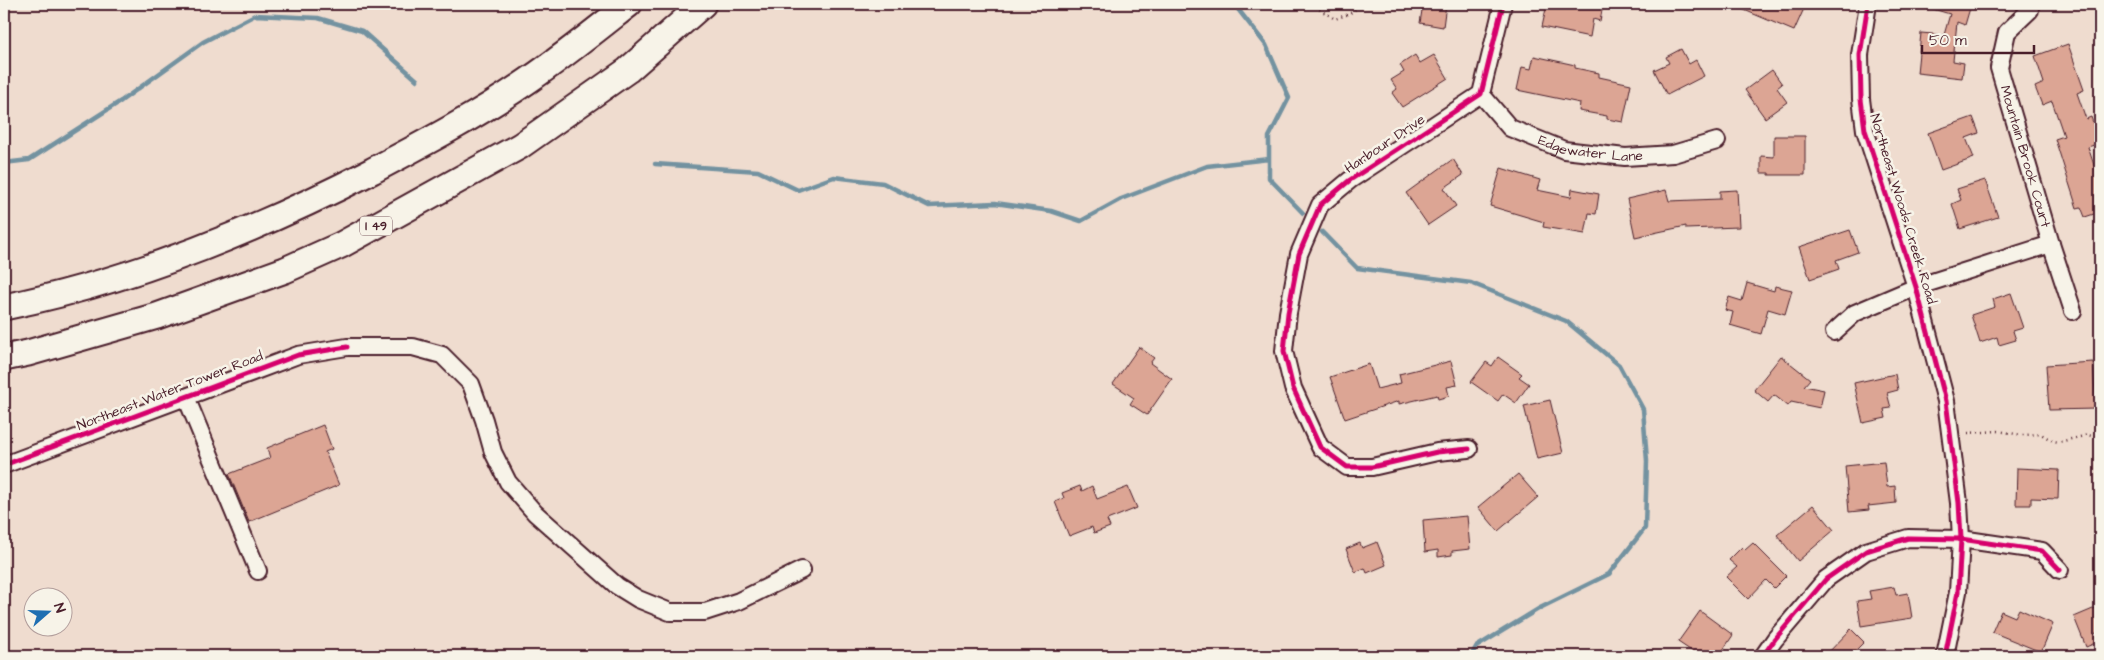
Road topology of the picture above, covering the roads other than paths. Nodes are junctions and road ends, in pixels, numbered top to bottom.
1 (629, 4) edge
2 (703, 4) edge
3 (1503, 4) edge
4 (1868, 4) edge
5 (2030, 10) dead end
6 (1481, 94) junction
7 (1717, 141) dead end
8 (2051, 244) junction
9 (1916, 287) junction
10 (4, 307) edge
11 (2073, 311) dead end
12 (1834, 332) dead end
13 (4, 358) edge
14 (186, 397) junction
15 (1469, 449) dead end
16 (4, 466) edge
17 (1960, 539) junction
18 (802, 570) dead end
19 (2060, 570) dead end
20 (258, 571) dead end
21 (1763, 656) edge
22 (1945, 656) edge

1 - 10 highway
2 - 13 highway, I 49
3 - 6 street
4 - 9 street, Northeast Woods Creek Road
5 - 8 street, Mountain Brook Court
6 - 7 street, Edgewater Lane
6 - 15 street, Harbour Drive
8 - 9 street
8 - 11 street, Mountain Brook Court
9 - 12 street
9 - 17 street, Northeast Woods Creek Road
14 - 16 street, Northeast Water Tower Road
14 - 18 street, Northeast Water Tower Road
14 - 20 street
17 - 19 street
17 - 21 street
17 - 22 street, Northeast Woods Creek Road

